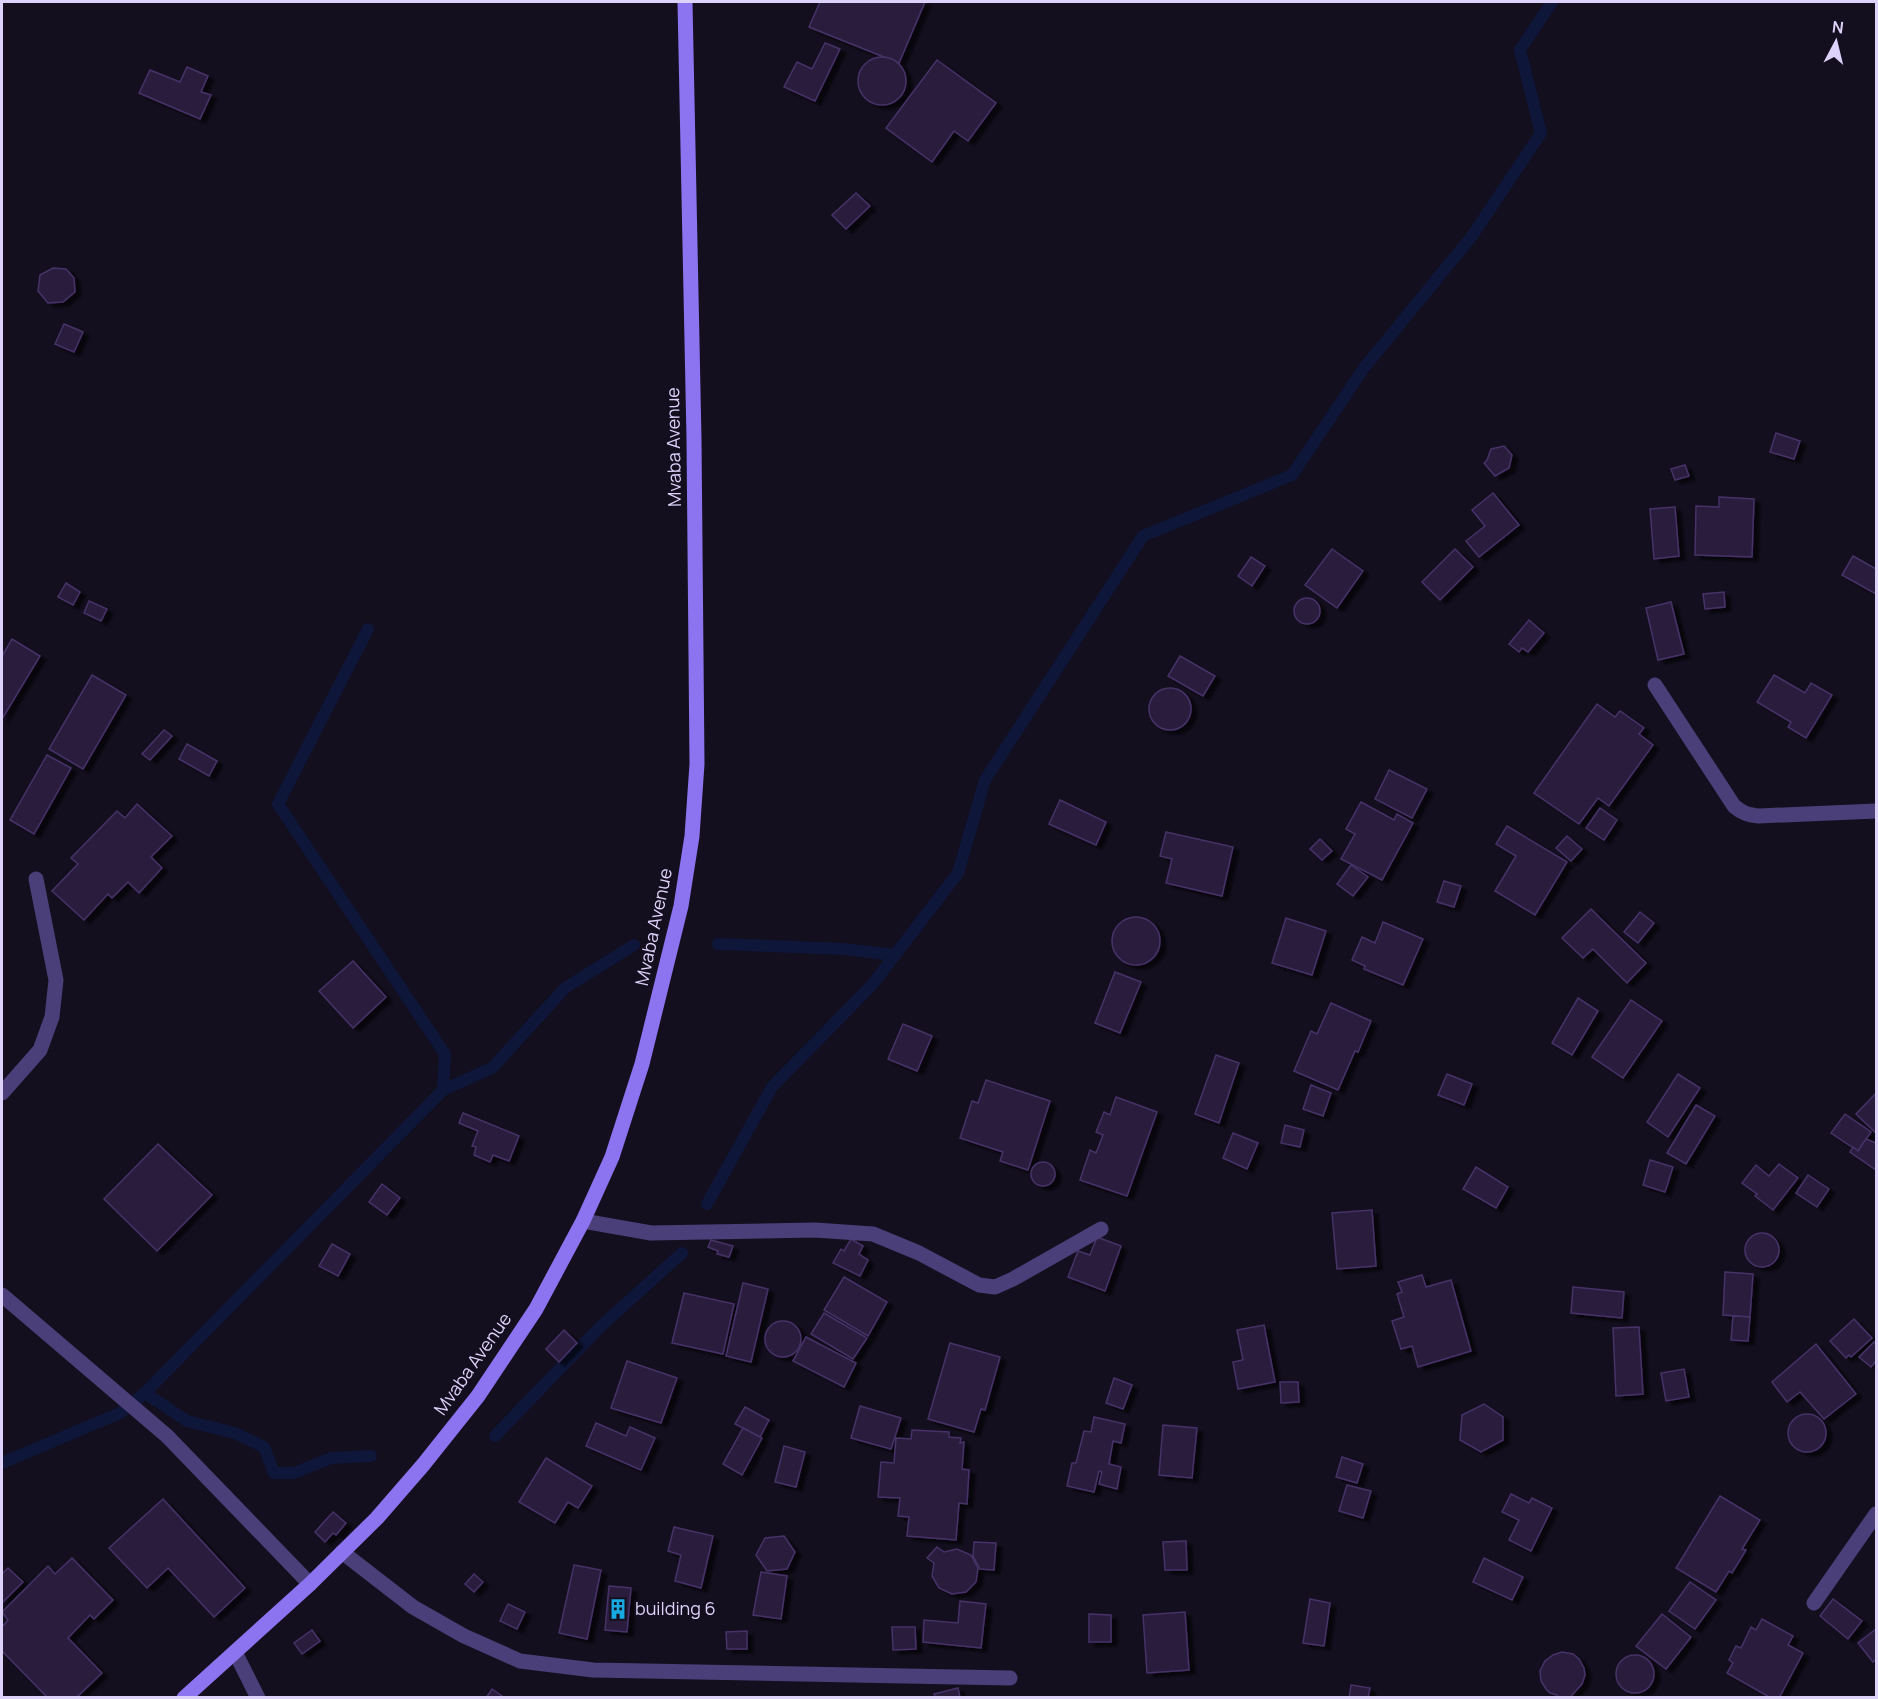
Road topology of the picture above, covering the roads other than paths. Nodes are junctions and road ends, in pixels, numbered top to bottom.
1 (685, 2) edge
2 (1655, 686) dead end
3 (1876, 811) edge
4 (36, 879) dead end
5 (2, 1093) edge
6 (582, 1221) junction
7 (1101, 1229) dead end
8 (2, 1295) edge
9 (1876, 1514) edge
10 (342, 1552) junction
11 (310, 1584) junction
12 (1814, 1603) dead end
13 (235, 1652) junction
14 (1010, 1678) dead end
15 (184, 1698) edge
16 (258, 1698) edge

1 - 6 street, Mvaba Avenue
2 - 3 street
4 - 5 street
6 - 7 street
6 - 10 street, Mvaba Avenue
8 - 11 street
9 - 12 street
10 - 11 street, Mvaba Avenue
10 - 14 street
11 - 13 street, Mvaba Avenue
13 - 15 street, Mvaba Avenue
13 - 16 street

